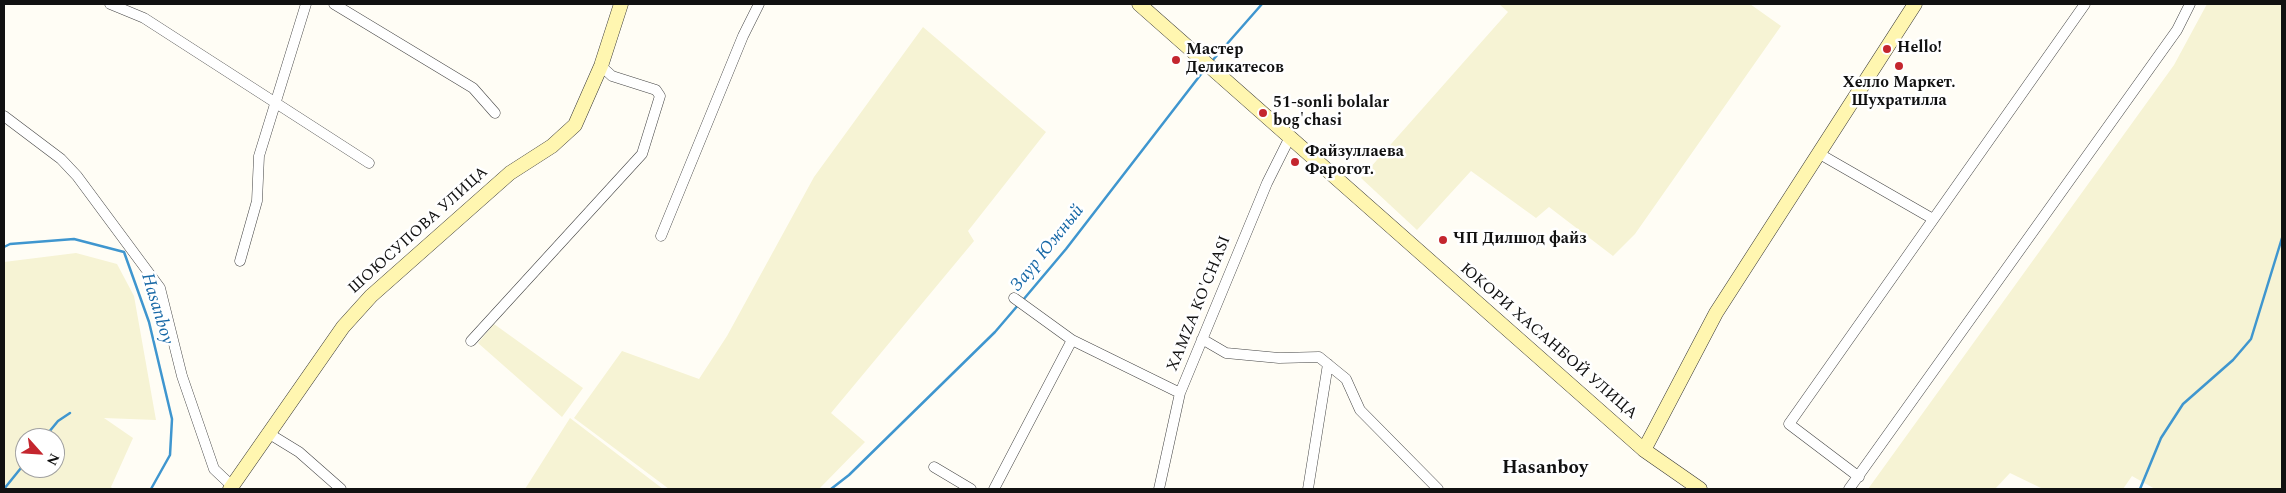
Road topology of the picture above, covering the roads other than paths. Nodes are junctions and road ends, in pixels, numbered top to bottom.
1 (110, 4) edge
2 (306, 4) edge
3 (334, 4) edge
4 (621, 4) edge
5 (759, 4) edge
6 (1138, 4) edge
7 (1915, 4) edge
8 (2085, 4) edge
9 (2190, 4) edge
10 (601, 66) junction
11 (276, 103) junction
12 (495, 113) dead end
13 (4, 116) edge
14 (1290, 137) junction
15 (1818, 154) junction
16 (369, 163) dead end
17 (1933, 219) junction
18 (661, 236) dead end
19 (240, 261) dead end
20 (1014, 298) dead end
21 (1202, 338) junction
22 (1072, 340) junction
23 (471, 341) dead end
24 (1328, 364) junction
25 (1180, 393) junction
26 (268, 433) junction
27 (1644, 450) junction
28 (934, 468) dead end
29 (1859, 477) junction
30 (231, 488) edge
31 (341, 489) edge
32 (971, 489) edge
33 (994, 489) edge
34 (1158, 489) edge
35 (1308, 489) edge
36 (1438, 489) edge
37 (1697, 489) edge
38 (1849, 489) edge

1 - 11 street
2 - 11 street
3 - 12 street
4 - 10 street, ШОЮСУПОВА УЛИЦА
5 - 18 street
6 - 14 street, ЮКОРИ ХАСАНБОЙ УЛИЦА
7 - 15 street
8 - 17 street
9 - 29 street
10 - 23 street
10 - 26 street, ШОЮСУПОВА УЛИЦА
11 - 16 street
11 - 19 street
13 - 30 street
14 - 21 street, XAMZA KO'CHASI
14 - 27 street, ЮКОРИ ХАСАНБОЙ УЛИЦА
15 - 17 street
15 - 27 street
17 - 29 street
20 - 22 street
21 - 24 street
21 - 25 street, XAMZA KO'CHASI
22 - 25 street
22 - 33 street
24 - 35 street
24 - 36 street
25 - 34 street, XAMZA KO'CHASI
26 - 30 street, ШОЮСУПОВА УЛИЦА
26 - 31 street
27 - 37 street, ЮКОРИ ХАСАНБОЙ УЛИЦА
28 - 32 street
29 - 38 street

